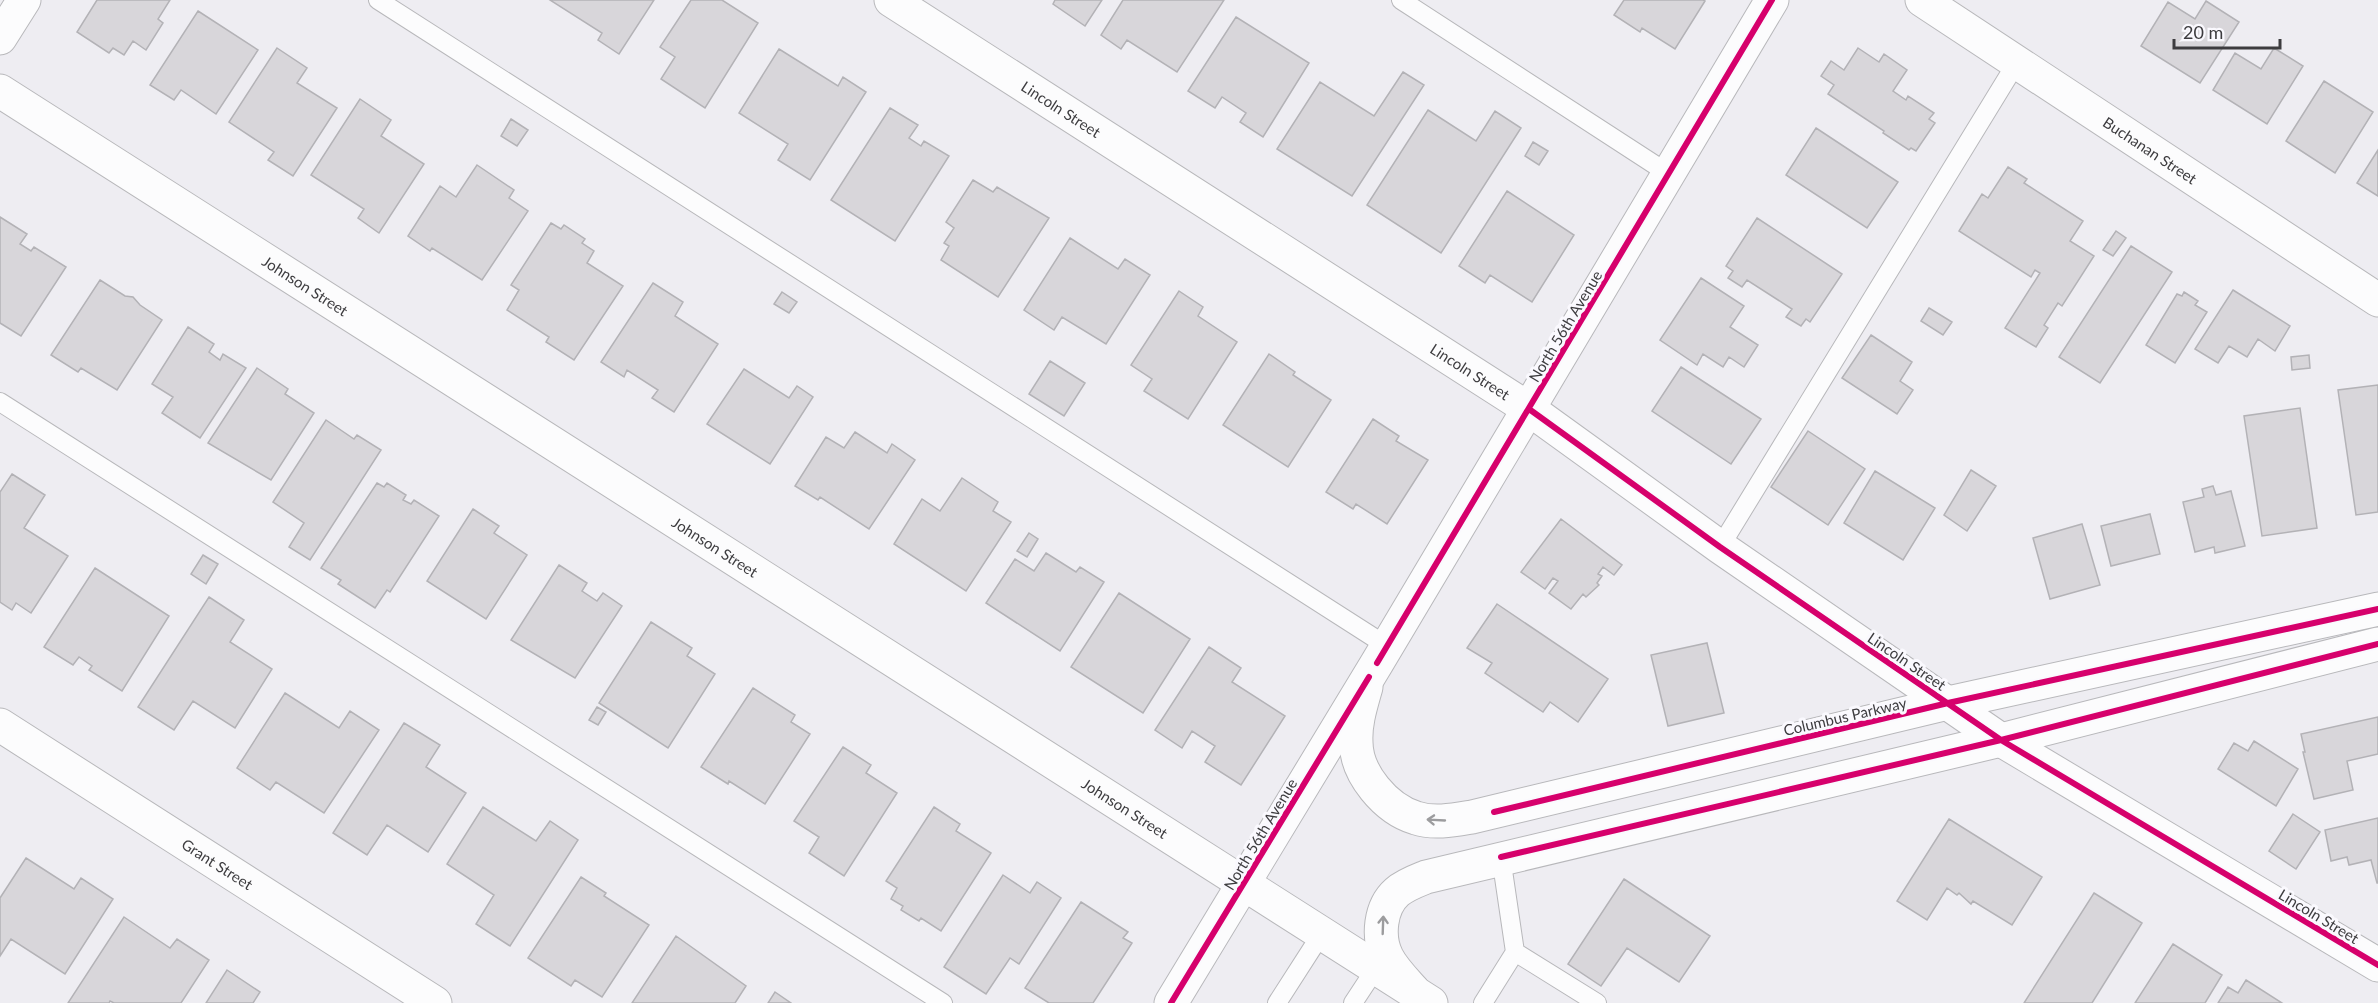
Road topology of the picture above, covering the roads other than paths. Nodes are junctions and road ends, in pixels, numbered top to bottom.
1 (24, 0) edge
2 (378, 0) edge
3 (891, 0) edge
4 (1401, 0) edge
5 (1772, 0) edge
6 (1922, 0) edge
7 (0, 38) edge
8 (2017, 62) junction
9 (0, 90) edge
10 (1669, 174) junction
11 (2378, 300) edge
12 (0, 402) edge
13 (1529, 409) junction
14 (1720, 547) junction
15 (2378, 609) edge
16 (2378, 644) edge
17 (1387, 646) junction
18 (1369, 677) junction
19 (1948, 704) junction
20 (0, 725) edge
21 (2001, 740) junction
22 (1494, 812) junction
23 (1502, 857) junction
24 (1245, 884) junction
25 (1322, 933) junction
26 (1515, 952) junction
27 (2378, 965) edge
28 (1376, 968) junction
29 (1423, 998) edge
30 (1281, 1002) edge
31 (435, 1003) edge
32 (943, 1003) edge
33 (1171, 1003) edge
34 (1353, 1003) edge
35 (1483, 1003) edge
36 (1597, 1003) edge

1 - 7 street
2 - 17 lane
3 - 13 street, Lincoln Street
4 - 10 lane
5 - 10 street, North 56th Avenue
6 - 8 street, Buchanan Street
8 - 11 street, Buchanan Street
8 - 14 lane
9 - 24 street, Johnson Street
10 - 13 street, North 56th Avenue
12 - 32 lane
13 - 14 street, Lincoln Street
13 - 17 street, North 56th Avenue
14 - 19 street, Lincoln Street
15 - 19 street, Columbus Parkway
16 - 21 street
17 - 18 street, North 56th Avenue
22 -> 18 street, Columbus Parkway
18 - 24 street, North 56th Avenue
19 - 21 street, Lincoln Street
19 - 22 street, Columbus Parkway
20 - 31 street, Grant Street
21 - 23 street
21 - 27 street, Lincoln Street
22 - 23 street
23 - 26 lane
29 -> 23 street
24 - 25 street, Johnson Street
24 - 33 street, North 56th Avenue
25 - 28 street, Johnson Street
25 - 30 lane
26 - 35 lane
26 - 36 lane
28 - 29 street, Johnson Street
28 - 34 lane

